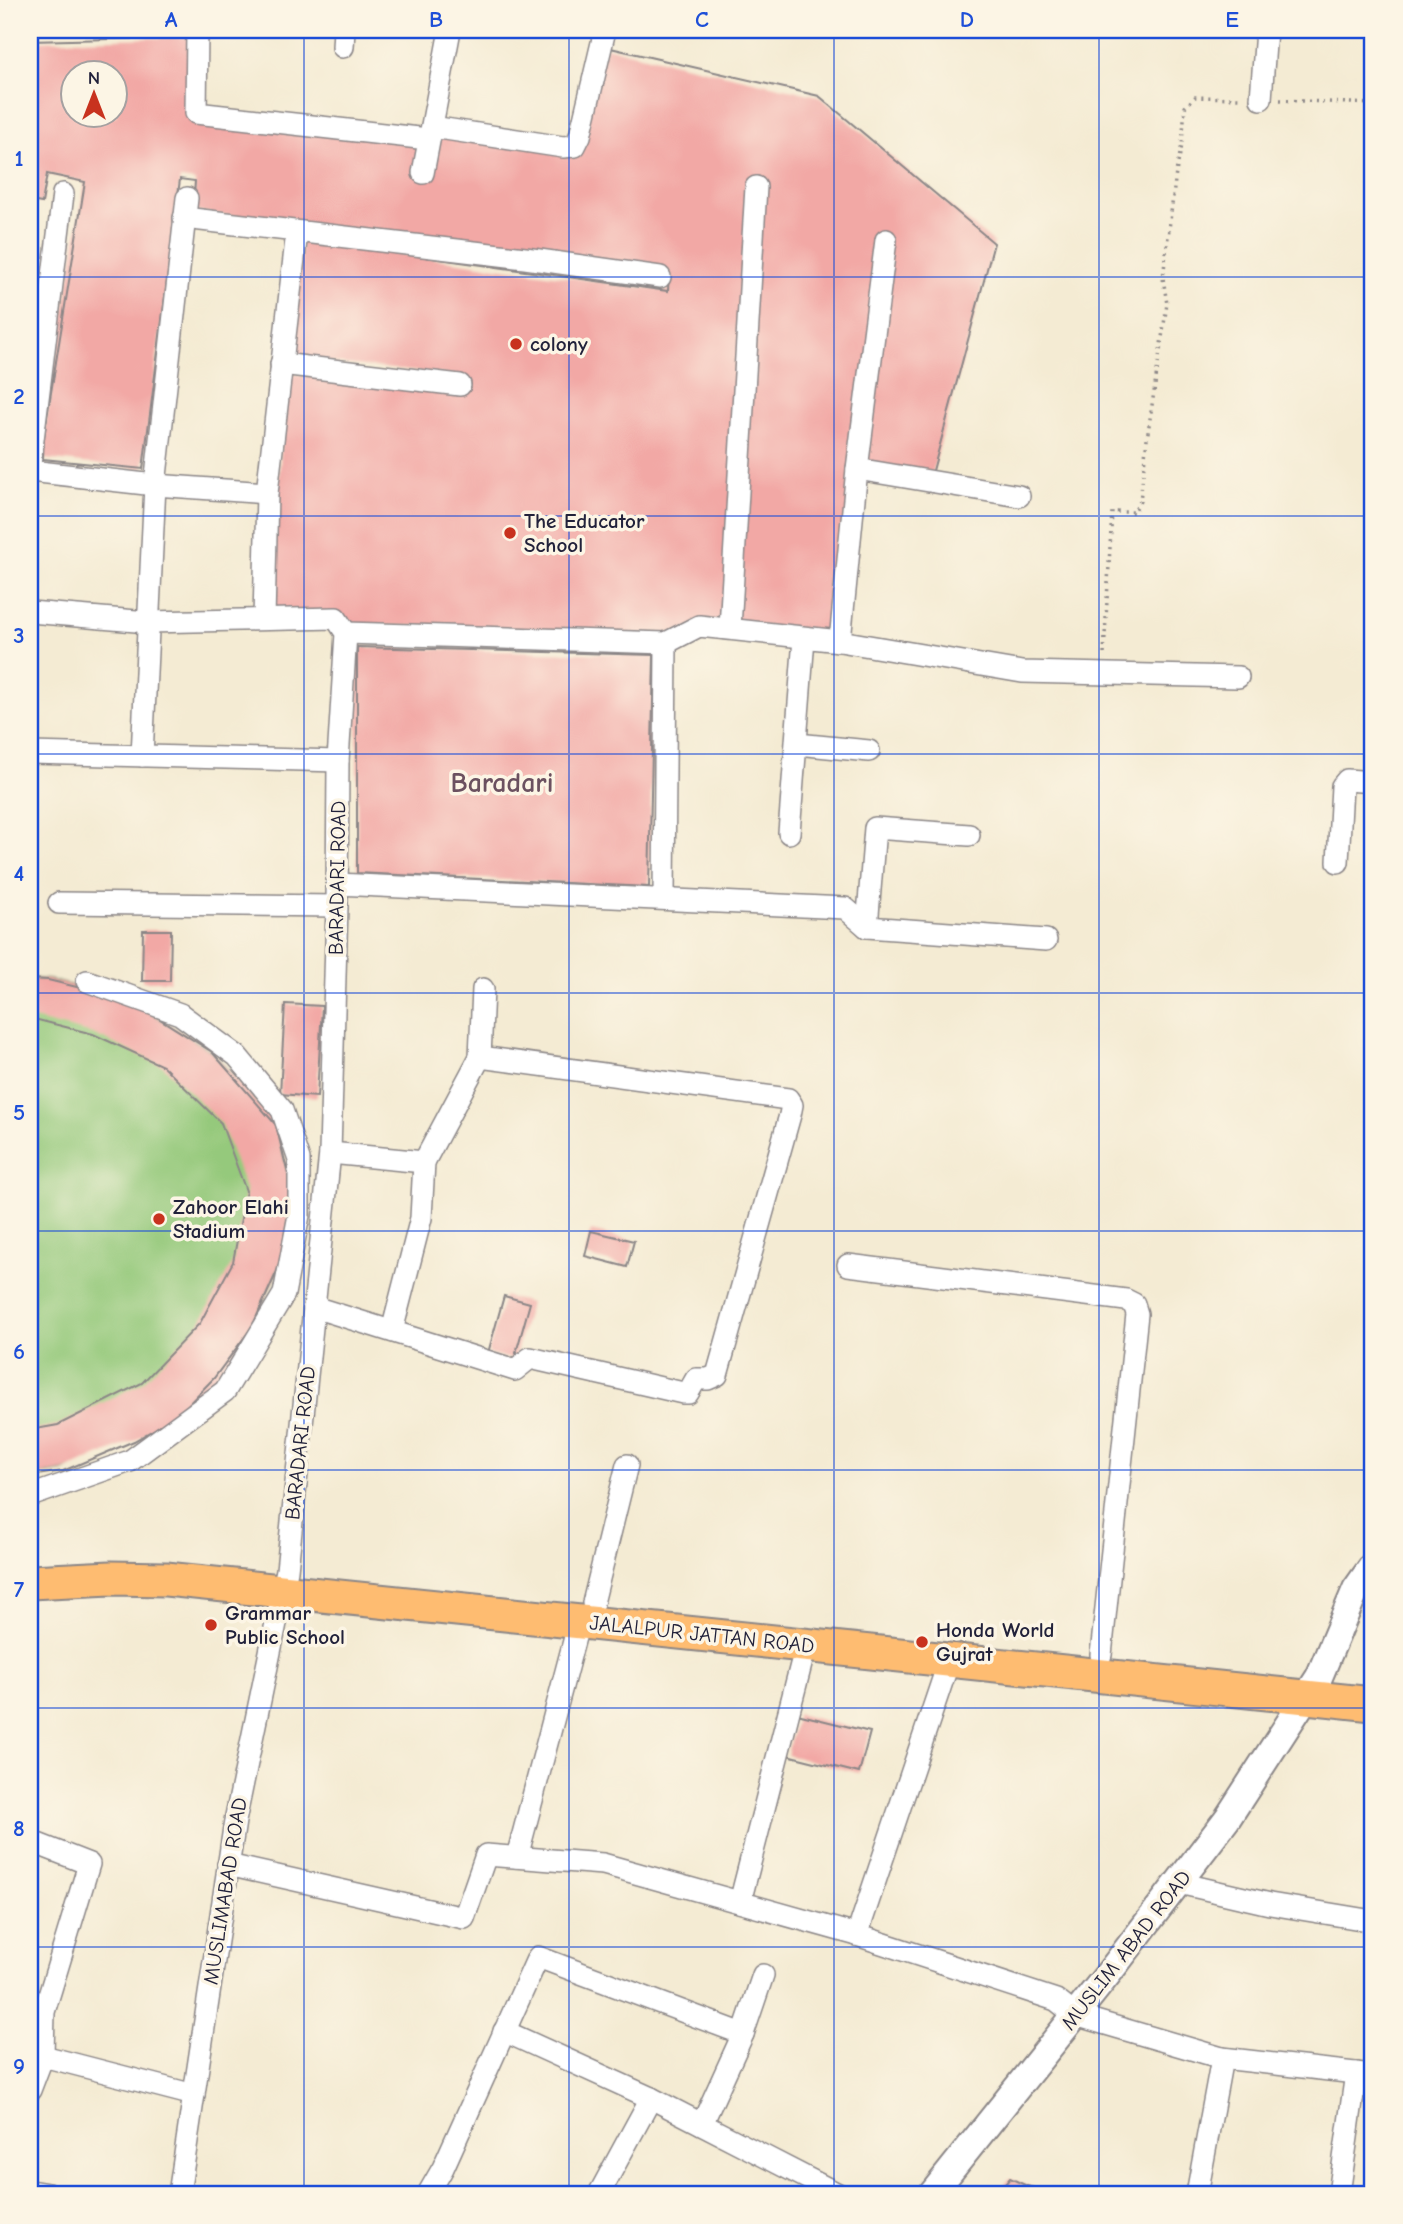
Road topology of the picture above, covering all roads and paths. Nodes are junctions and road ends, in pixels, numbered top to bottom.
1 (197, 30) edge
2 (450, 30) edge
3 (605, 30) edge
4 (1266, 30) edge
5 (1261, 99) junction
6 (1373, 104) edge
7 (430, 133) junction
8 (422, 173) dead end
9 (756, 187) dead end
10 (63, 194) dead end
11 (297, 232) junction
12 (886, 240) dead end
13 (660, 277) dead end
14 (281, 364) junction
15 (460, 385) dead end
16 (30, 464) edge
17 (857, 469) junction
18 (30, 471) edge
19 (155, 485) junction
20 (267, 493) junction
21 (1019, 496) dead end
22 (30, 612) edge
23 (264, 619) junction
24 (148, 622) junction
25 (730, 628) junction
26 (346, 634) junction
27 (804, 638) junction
28 (840, 641) junction
29 (666, 643) junction
30 (1102, 674) junction
31 (1238, 677) dead end
32 (797, 744) junction
33 (869, 751) dead end
34 (30, 753) edge
35 (142, 756) junction
36 (338, 761) junction
37 (1373, 782) edge
38 (789, 832) dead end
39 (969, 835) dead end
40 (1338, 862) dead end
41 (337, 884) junction
42 (664, 898) junction
43 (59, 902) dead end
44 (337, 906) junction
45 (867, 927) junction
46 (1046, 940) dead end
47 (87, 981) dead end
48 (483, 989) dead end
49 (480, 1057) junction
50 (330, 1153) junction
51 (424, 1162) junction
52 (848, 1265) dead end
53 (313, 1307) junction
54 (392, 1331) junction
55 (627, 1465) dead end
56 (30, 1494) edge
57 (30, 1564) edge
58 (1373, 1565) edge
59 (285, 1581) junction
60 (30, 1582) edge
61 (586, 1612) junction
62 (704, 1625) junction
63 (806, 1645) junction
64 (1101, 1655) junction
65 (949, 1661) junction
66 (1373, 1682) edge
67 (1313, 1687) junction
68 (1373, 1704) edge
69 (30, 1841) edge
70 (516, 1857) junction
71 (228, 1865) junction
72 (1179, 1883) junction
73 (740, 1902) junction
74 (1373, 1921) edge
75 (857, 1935) junction
76 (763, 1975) dead end
77 (37, 2010) edge
78 (1075, 2015) junction
79 (504, 2031) junction
80 (743, 2034) junction
81 (43, 2056) junction
82 (1222, 2058) junction
83 (1365, 2074) edge
84 (30, 2090) edge
85 (194, 2095) junction
86 (651, 2098) junction
87 (702, 2124) junction
88 (30, 2191) edge
89 (48, 2194) edge
90 (179, 2194) edge
91 (428, 2194) edge
92 (599, 2194) edge
93 (838, 2194) edge
94 (932, 2194) edge
95 (1197, 2194) edge
96 (1339, 2194) edge

1 - 7 street
2 - 7 street
3 - 7 street
4 - 5 street
5 - 6 path
5 - 30 path
7 - 8 street
9 - 25 street
10 - 16 street
11 - 13 street
11 - 14 street
11 - 19 street
12 - 17 street
14 - 15 street
14 - 20 street
17 - 21 street
17 - 28 street
18 - 19 street
19 - 20 street
19 - 24 street
20 - 23 street
22 - 24 street
23 - 24 street
23 - 26 street
24 - 35 street
25 - 27 street
25 - 29 street
26 - 29 street
26 - 36 street, BARADARI ROAD
27 - 28 street
27 - 32 street
28 - 30 street
29 - 42 street
30 - 31 street
32 - 33 street
32 - 38 street
34 - 35 street
35 - 36 street
36 - 41 street, BARADARI ROAD
37 - 40 street
39 - 45 street
41 - 42 street
41 - 44 street, BARADARI ROAD
42 - 45 street
43 - 44 street
44 - 50 street, BARADARI ROAD
45 - 46 street
47 - 56 street
48 - 49 street
49 - 51 street
49 - 54 street
50 - 51 street
50 - 53 street, BARADARI ROAD
51 - 54 street
52 - 64 street
53 - 54 street
53 - 59 street, BARADARI ROAD
55 - 61 street
57 - 59 main road, JALALPUR JATTAN ROAD
58 - 67 street, MUSLIM ABAD ROAD
59 - 60 main road, JALALPUR JATTAN ROAD
59 - 61 main road, JALALPUR JATTAN ROAD
59 - 71 street, MUSLIMABAD ROAD
61 - 62 main road, JALALPUR JATTAN ROAD
61 - 70 street
62 - 63 main road, JALALPUR JATTAN ROAD
62 - 64 main road, JALALPUR JATTAN ROAD
63 - 65 main road, JALALPUR JATTAN ROAD
63 - 73 street
64 - 67 main road, JALALPUR JATTAN ROAD
65 - 67 main road, JALALPUR JATTAN ROAD
65 - 75 street
66 - 67 main road, JALALPUR JATTAN ROAD
67 - 68 main road, JALALPUR JATTAN ROAD
67 - 72 street, MUSLIM ABAD ROAD
69 - 77 street
70 - 71 street
70 - 73 street
71 - 85 street, MUSLIMABAD ROAD
72 - 74 street
72 - 78 street, MUSLIM ABAD ROAD
73 - 75 street
75 - 78 street
76 - 80 street
77 - 81 street
78 - 82 street
78 - 94 street, MUSLIM ABAD ROAD
79 - 80 street
79 - 86 street
79 - 91 street
80 - 87 street
81 - 84 street
81 - 85 street
82 - 83 street
82 - 95 street
83 - 96 street
85 - 90 street, MUSLIMABAD ROAD
86 - 87 street
86 - 92 street
87 - 93 street
88 - 89 street

